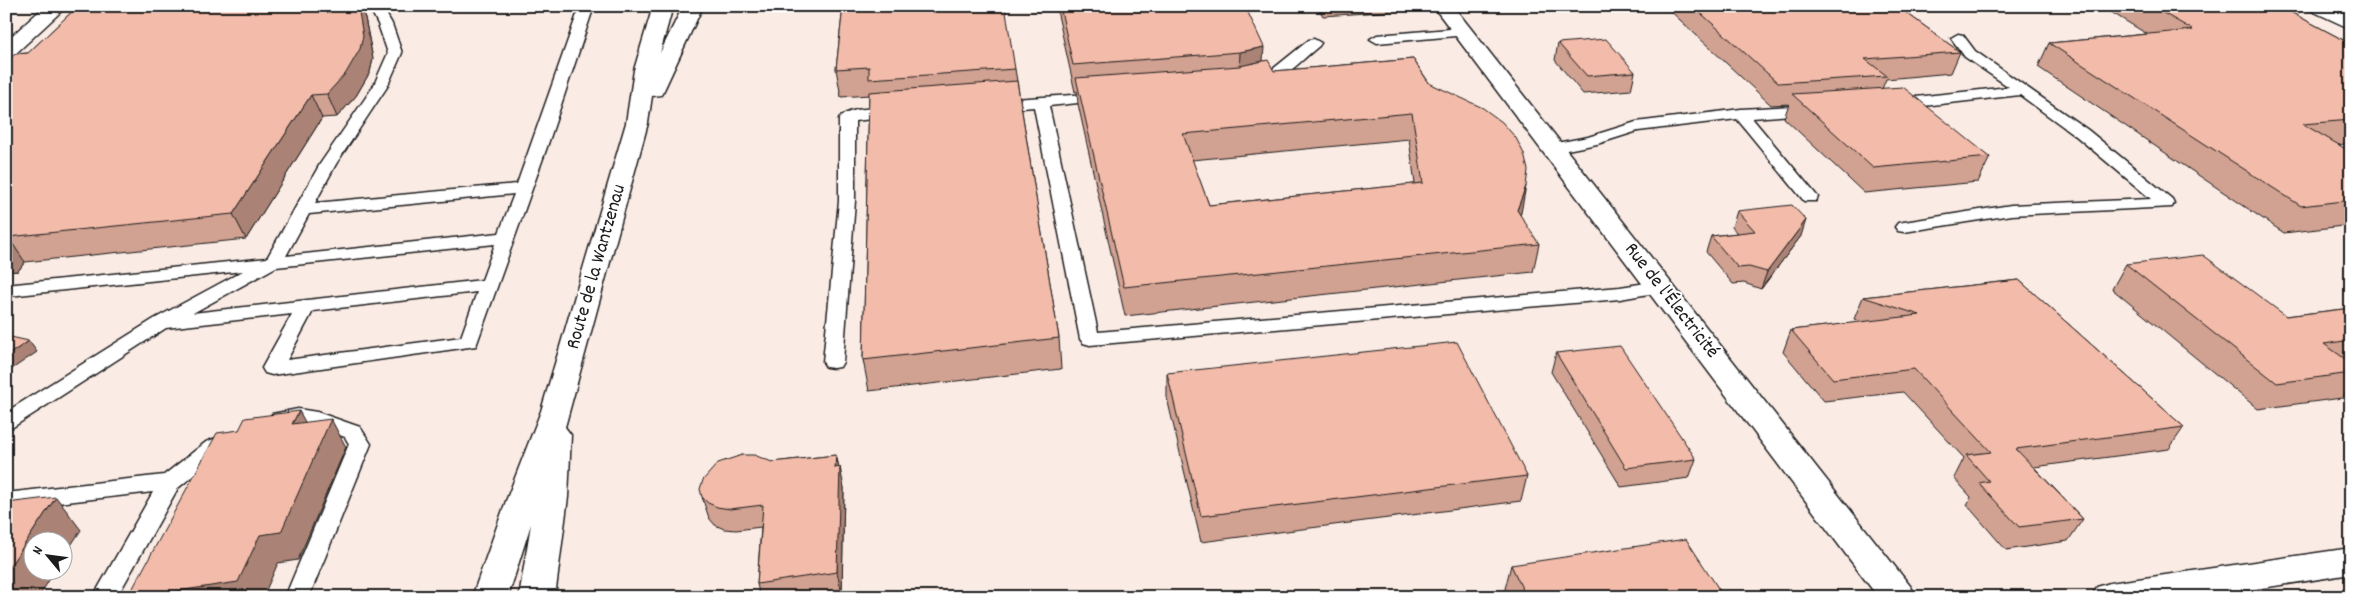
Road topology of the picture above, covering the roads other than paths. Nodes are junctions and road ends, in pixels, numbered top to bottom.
1 (57, 6) edge
2 (375, 6) edge
3 (587, 6) edge
4 (663, 6) edge
5 (693, 6) edge
6 (1443, 6) edge
7 (2317, 6) edge
8 (2351, 23) edge
9 (1462, 32) junction
10 (1958, 38) dead end
11 (1377, 39) dead end
12 (1314, 43) dead end
13 (6, 52) edge
14 (1239, 85) edge
15 (2023, 90) junction
16 (1114, 96) edge
17 (1041, 102) junction
18 (1881, 105) edge
19 (983, 106) edge
20 (1825, 110) edge
21 (906, 112) edge
22 (1741, 114) junction
23 (637, 123) junction
24 (1552, 148) junction
25 (524, 188) junction
26 (1810, 197) dead end
27 (303, 209) junction
28 (1904, 227) dead end
29 (506, 238) junction
30 (273, 262) junction
31 (489, 285) junction
32 (1659, 287) junction
33 (9, 290) dead end
34 (306, 306) junction
35 (161, 323) junction
36 (833, 362) dead end
37 (556, 411) junction
38 (6, 422) edge
39 (170, 482) junction
40 (6, 501) edge
41 (2351, 561) edge
42 (105, 597) edge
43 (297, 597) edge
44 (490, 597) edge
45 (537, 597) edge
46 (1898, 597) edge
47 (2110, 597) edge

1 - 13 main road
2 - 27 lane
3 - 25 lane
4 - 23 main road, Route de la Wantzenau
5 - 23 main road, Route de la Wantzenau
6 - 9 main road, Rue de l'Électricité
7 - 8 main road
9 - 11 lane
9 - 24 main road, Rue de l'Électricité
10 - 15 lane
12 - 14 lane
15 - 18 lane
15 - 28 lane
16 - 17 lane
17 - 19 lane
17 - 32 lane
20 - 22 lane
21 - 36 lane
22 - 24 lane
22 - 26 lane
23 - 37 main road, Route de la Wantzenau
24 - 32 main road, Rue de l'Électricité
25 - 27 lane
25 - 29 lane
27 - 30 lane
29 - 30 lane
29 - 31 lane
30 - 33 lane
30 - 35 lane
31 - 34 lane
31 - 34 lane
32 - 46 main road, Rue de l'Électricité
34 - 35 lane
35 - 38 lane
37 - 44 main road, Route de la Wantzenau
37 - 45 main road, Route de la Wantzenau
39 - 40 lane
39 - 42 lane
39 - 43 lane
41 - 47 main road

